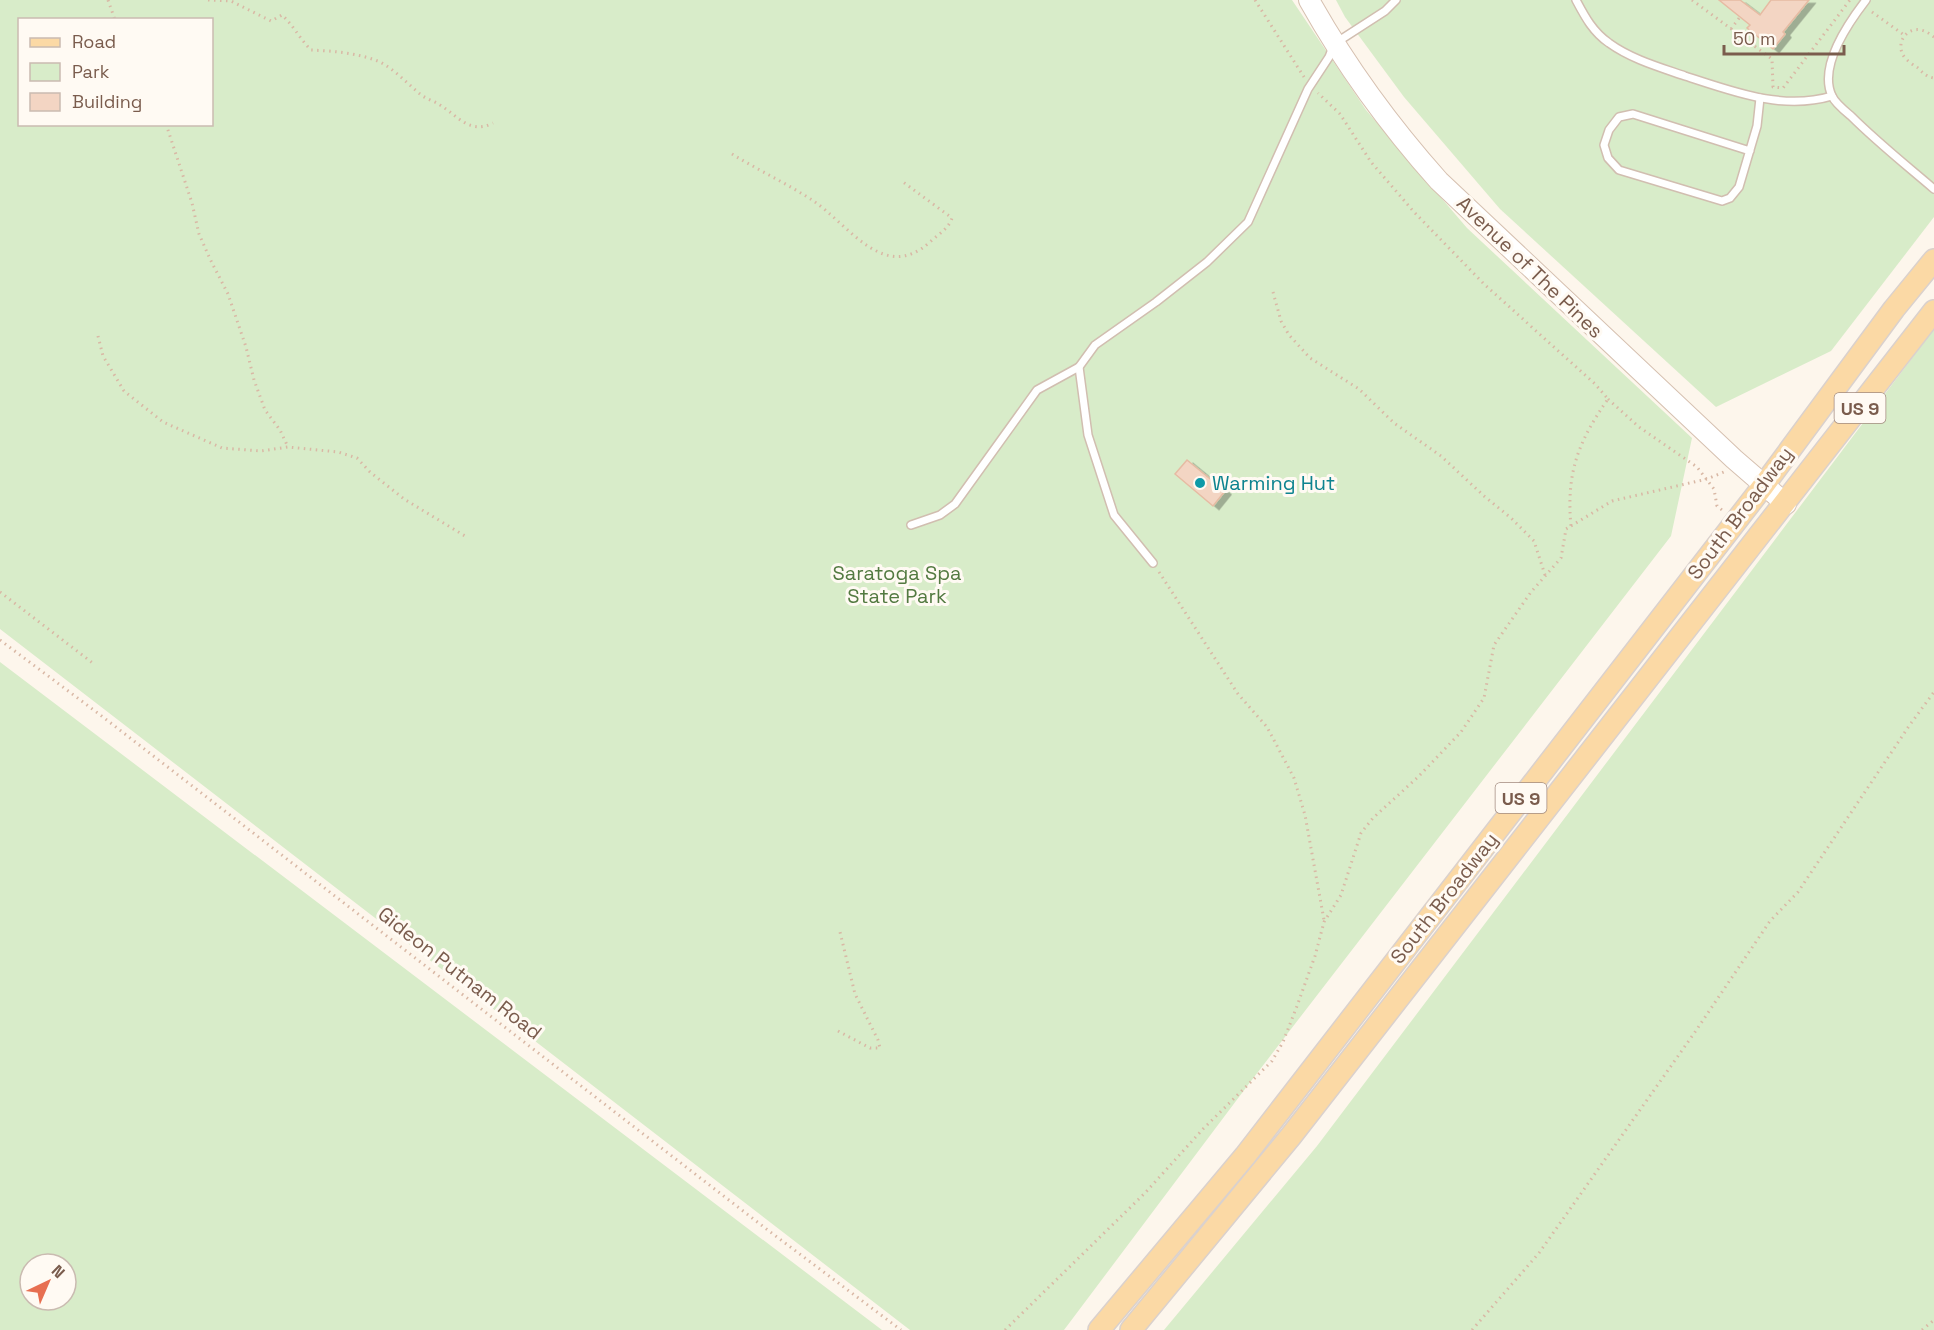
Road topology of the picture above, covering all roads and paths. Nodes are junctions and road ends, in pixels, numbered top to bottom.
1 (108, 0) edge
2 (208, 0) edge
3 (1256, 0) edge
4 (1309, 0) edge
5 (1396, 0) edge
6 (1576, 0) edge
7 (1692, 0) edge
8 (1850, 0) edge
9 (1864, 2) edge
10 (1740, 17) dead end
11 (114, 18) edge
12 (1731, 29) junction
13 (1904, 35) junction
14 (1934, 37) edge
15 (1334, 44) junction
16 (1934, 78) edge
17 (1310, 86) junction
18 (1832, 96) junction
19 (1760, 98) junction
20 (494, 123) dead end
21 (167, 126) edge
22 (1750, 152) junction
23 (732, 154) dead end
24 (903, 182) dead end
25 (1934, 189) edge
26 (1934, 260) edge
27 (1273, 292) dead end
28 (1934, 311) edge
29 (98, 336) dead end
30 (1079, 367) junction
31 (1608, 399) junction
32 (288, 447) junction
33 (1724, 472) dead end
34 (1707, 479) junction
35 (1764, 485) junction
36 (1786, 504) junction
37 (1725, 514) dead end
38 (911, 525) dead end
39 (1571, 526) junction
40 (465, 536) dead end
41 (1153, 563) joint
42 (1545, 575) junction
43 (0, 592) edge
44 (0, 640) edge
45 (94, 664) dead end
46 (1934, 692) edge
47 (1324, 922) junction
48 (840, 932) dead end
49 (838, 1031) dead end
50 (1934, 1320) edge
51 (901, 1330) edge
52 (1005, 1330) edge
53 (1099, 1330) edge
54 (1131, 1330) edge
55 (1472, 1330) edge
56 (1922, 1330) edge

1 - 11 path
2 - 20 path
3 - 17 path
4 - 15 street, Avenue of The Pines
5 - 15 lane
6 - 19 lane
7 - 12 path
8 - 12 path
9 - 13 path
9 - 18 lane
10 - 12 path
13 - 14 path
13 - 16 path
15 - 17 lane
15 - 35 street, Avenue of The Pines
17 - 30 lane
17 - 31 path
18 - 19 lane
18 - 25 lane
19 - 22 lane
21 - 32 path
22 - 22 lane
23 - 24 path
26 - 35 main road, South Broadway / US 9
27 - 42 path
28 - 36 main road, South Broadway / US 9
29 - 32 path
30 - 38 lane
30 - 41 lane
31 - 34 path
31 - 39 path
32 - 40 path
33 - 34 path
34 - 37 path
34 - 39 path
35 - 36 street, Avenue of The Pines
35 - 53 main road, South Broadway / US 9
36 - 54 main road, South Broadway / US 9
39 - 42 path
41 - 47 path
42 - 47 path
43 - 45 path
44 - 51 path, Gideon Putnam Road
46 - 55 path
47 - 52 path
48 - 49 path
50 - 56 path

